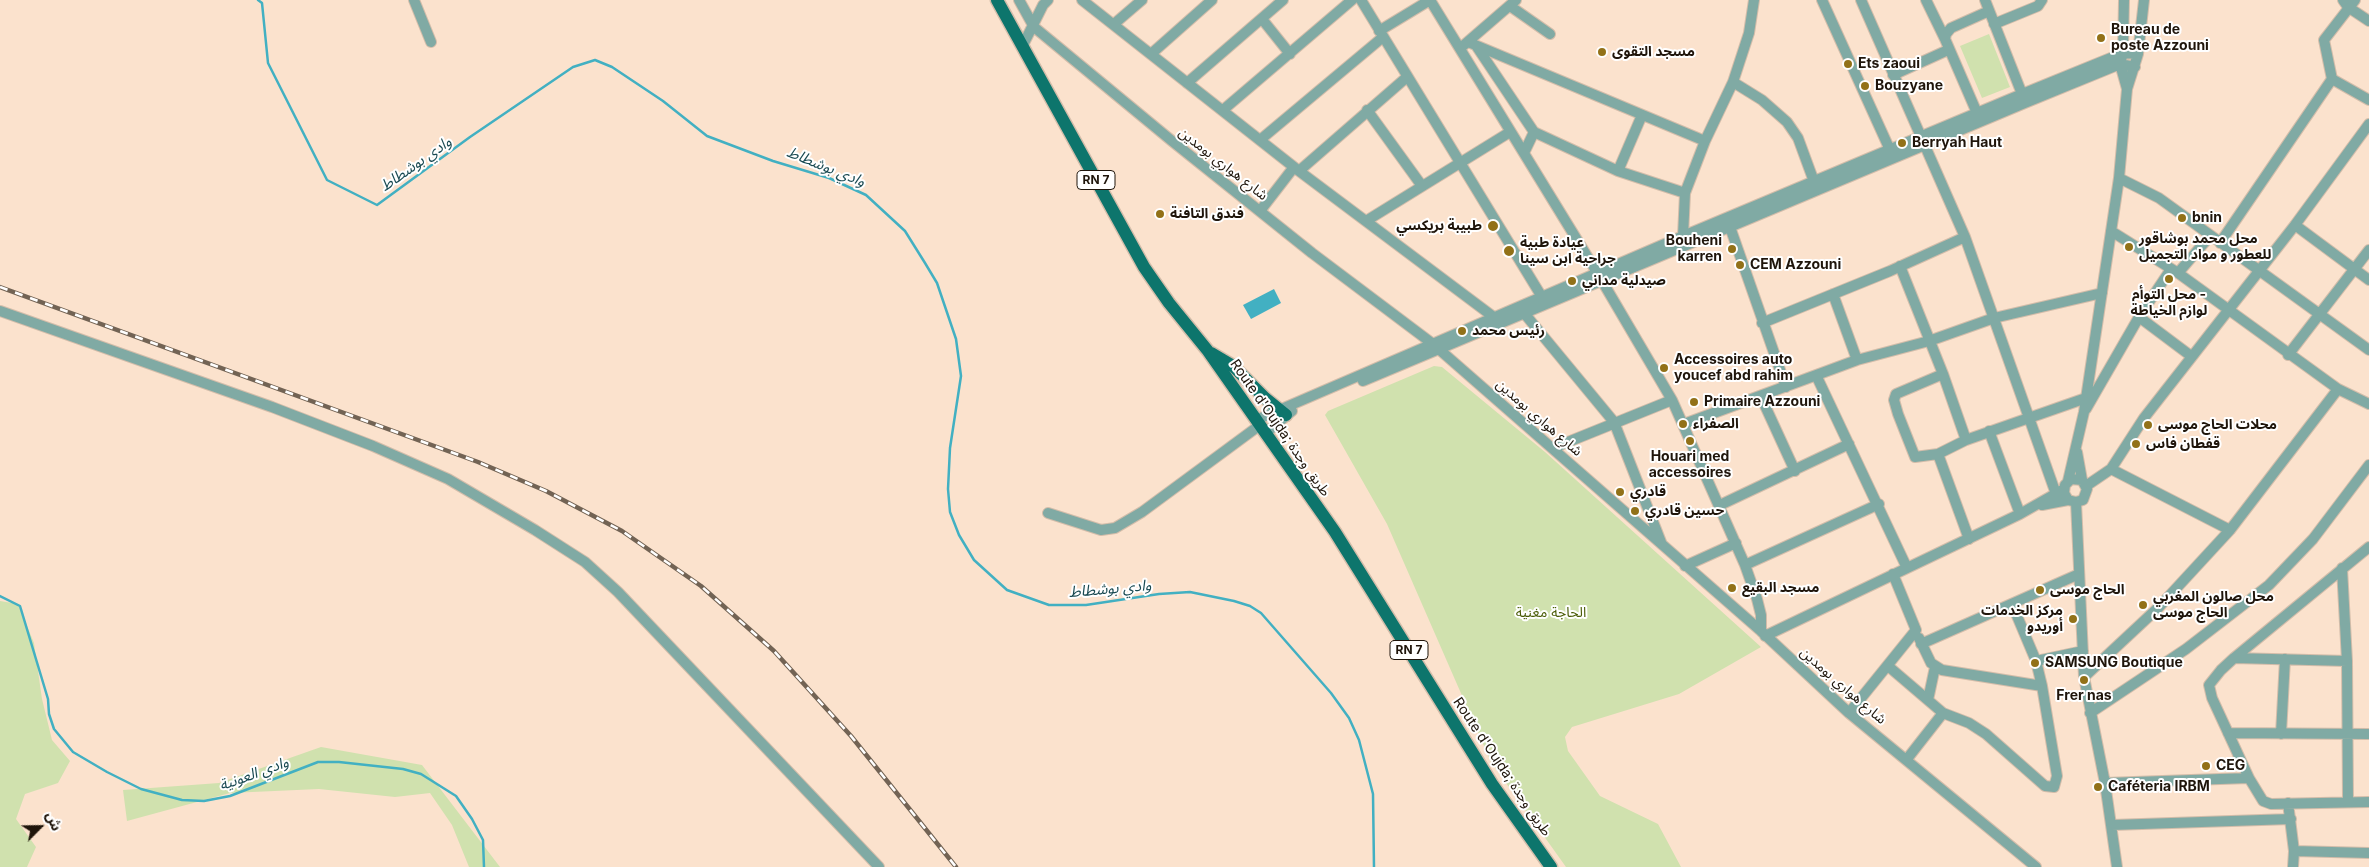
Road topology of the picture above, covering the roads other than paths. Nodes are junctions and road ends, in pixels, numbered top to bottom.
1 (414, 0) edge
2 (997, 0) edge
3 (1082, 0) edge
4 (1142, 0) edge
5 (1212, 0) edge
6 (1283, 0) edge
7 (1352, 0) edge
8 (1361, 0) edge
9 (1430, 0) edge
10 (1754, 0) edge
11 (1822, 0) edge
12 (1926, 0) edge
13 (1985, 0) edge
14 (2042, 0) edge
15 (2124, 0) edge
16 (2144, 0) edge
17 (1864, 1) edge
18 (1046, 2) edge
19 (2348, 2) edge
20 (1020, 3) edge
21 (1513, 3) edge
22 (1989, 12) junction
23 (1262, 19) junction
24 (2369, 21) edge
25 (1114, 24) junction
26 (1994, 24) junction
27 (1034, 27) junction
28 (1381, 34) junction
29 (1550, 34) dead end
30 (1945, 39) junction
31 (431, 42) dead end
32 (1468, 45) junction
33 (1022, 47) junction
34 (1948, 50) junction
35 (2122, 53) junction
36 (1151, 54) junction
37 (1290, 54) junction
38 (2138, 54) junction
39 (2120, 64) junction
40 (2135, 67) junction
41 (1893, 75) junction
42 (1407, 77) junction
43 (2332, 79) junction
44 (1733, 82) junction
45 (1187, 83) junction
46 (2127, 90) junction
47 (2023, 98) junction
48 (2369, 100) edge
49 (1223, 110) junction
50 (1367, 110) junction
51 (1977, 113) junction
52 (1642, 115) junction
53 (2369, 124) edge
54 (1510, 132) junction
55 (1534, 132) junction
56 (1260, 140) junction
57 (1705, 140) junction
58 (1924, 141) junction
59 (1890, 150) junction
60 (1524, 154) junction
61 (1460, 163) junction
62 (1297, 169) junction
63 (1618, 171) junction
64 (2119, 178) junction
65 (1422, 186) junction
66 (1816, 187) junction
67 (1685, 193) junction
68 (1260, 211) junction
69 (1366, 221) junction
70 (2295, 225) junction
71 (1730, 227) junction
72 (2111, 231) junction
73 (1965, 236) junction
74 (2210, 236) junction
75 (1685, 240) junction
76 (2220, 243) junction
77 (2369, 250) edge
78 (1900, 266) junction
79 (2354, 269) junction
80 (2259, 270) junction
81 (2175, 271) junction
82 (1601, 278) junction
83 (2369, 280) edge
84 (1833, 294) junction
85 (2102, 294) junction
86 (1544, 301) junction
87 (2229, 310) junction
88 (0, 311) edge
89 (1524, 314) junction
90 (2321, 314) junction
91 (1495, 318) junction
92 (1994, 318) junction
93 (2139, 318) junction
94 (1762, 323) junction
95 (1929, 341) junction
96 (1436, 347) junction
97 (2369, 350) edge
98 (1208, 351) junction
99 (2288, 355) junction
100 (2192, 356) junction
101 (1857, 360) junction
102 (1943, 374) junction
103 (1816, 375) junction
104 (1786, 387) junction
105 (2338, 389) junction
106 (1761, 397) junction
107 (2086, 398) junction
108 (1672, 400) junction
109 (2369, 404) edge
110 (1282, 412) junction
111 (2084, 412) junction
112 (2028, 418) junction
113 (1614, 422) junction
114 (1684, 424) junction
115 (1261, 426) junction
116 (1989, 432) junction
117 (1966, 440) junction
118 (1850, 444) junction
119 (1553, 448) junction
120 (2077, 448) junction
121 (1938, 454) junction
122 (2369, 465) edge
123 (2111, 469) junction
124 (1795, 471) junction
125 (2084, 483) junction
126 (2063, 488) junction
127 (2072, 501) junction
128 (1879, 504) junction
129 (1720, 505) junction
130 (2034, 507) junction
131 (1048, 513) dead end
132 (2020, 514) junction
133 (2230, 530) junction
134 (1969, 539) junction
135 (1736, 543) junction
136 (1662, 546) junction
137 (2369, 547) edge
138 (1745, 565) junction
139 (1686, 566) junction
140 (1907, 568) junction
141 (2342, 568) junction
142 (1893, 574) junction
143 (2079, 574) junction
144 (2012, 604) junction
145 (1916, 630) junction
146 (1763, 633) junction
147 (1921, 644) junction
148 (2083, 651) junction
149 (2234, 658) junction
150 (2286, 659) junction
151 (2036, 661) junction
152 (2347, 661) junction
153 (1888, 666) junction
154 (1935, 667) junction
155 (2084, 677) junction
156 (2042, 686) junction
157 (1928, 700) junction
158 (1850, 712) junction
159 (1943, 713) junction
160 (2090, 713) junction
161 (2228, 733) junction
162 (2281, 734) junction
163 (2346, 734) junction
164 (2369, 734) edge
165 (1906, 759) junction
166 (2250, 778) junction
167 (2105, 783) junction
168 (2348, 802) junction
169 (2369, 802) edge
170 (2288, 803) junction
171 (2291, 820) junction
172 (2112, 825) junction
173 (2294, 851) junction
174 (2369, 853) edge
175 (878, 867) edge
176 (1551, 867) edge
177 (2036, 867) edge
178 (2117, 867) edge
179 (2293, 867) edge

1 - 31 street
2 - 33 main road, Route d'Oujda; طريق وجدة / RN 7
3 - 25 street
4 - 25 street
5 - 36 street
6 - 23 street
7 - 37 street
8 - 28 street
9 - 28 street
9 - 32 street
10 - 44 street
11 - 59 street
12 - 30 street
13 - 22 street
14 - 26 street
15 - 35 street
16 - 38 street
17 - 41 street
18 - 20 street
18 - 27 street
19 - 24 street
19 - 43 street
20 - 27 street, شارع هواري بومدين
21 - 29 street
21 - 32 street
22 - 26 street
22 - 30 street
23 - 37 street
23 - 45 street
25 - 36 street
26 - 47 street
27 - 33 street
27 - 68 street, شارع هواري بومدين
28 - 42 street
28 - 56 street
30 - 34 street
32 - 52 street
32 - 54 street
32 - 55 street
33 - 98 main road, Route d'Oujda; طريق وجدة / RN 7
34 - 41 street
34 - 51 street
35 - 38 street
35 - 39 street
35 - 47 street
36 - 45 street
37 - 49 street
38 - 40 street
39 - 40 street
39 - 46 street
39 - 47 street
40 - 46 street
41 - 58 street
42 - 50 street
42 - 61 street
43 - 48 street
43 - 76 street
44 - 57 street
44 - 66 street
45 - 49 street
46 - 64 street
47 - 51 street
47 - 58 street
49 - 56 street
50 - 62 street
50 - 65 street
51 - 58 street
52 - 57 street
52 - 63 street
53 - 70 street
54 - 60 street
54 - 61 street
55 - 60 street
55 - 63 street
56 - 62 street
57 - 67 street
58 - 59 street
58 - 66 street
58 - 73 street
59 - 66 street
60 - 82 street
61 - 65 street
61 - 86 street
62 - 68 street
62 - 69 street
63 - 67 street
64 - 72 street
64 - 74 street
65 - 69 street
66 - 71 street
66 - 75 street
67 - 75 street
68 - 96 street, شارع هواري بومدين
69 - 91 street
70 - 79 street
70 - 80 street
71 - 75 street
71 - 94 street
72 - 81 street
72 - 85 street
73 - 78 street
73 - 92 street
74 - 76 street
74 - 81 street
75 - 82 street
76 - 80 street
77 - 79 street
78 - 84 street
78 - 95 street
79 - 83 street
79 - 90 street
80 - 87 street
80 - 90 street
81 - 87 street
81 - 93 street
82 - 86 street
82 - 108 street
84 - 94 street
84 - 101 street
85 - 92 street
85 - 107 street
86 - 89 street
86 - 91 street
87 - 99 street
87 - 100 street
88 - 175 street
89 - 96 street
89 - 113 street
90 - 97 street
90 - 99 street
91 - 96 street
92 - 95 street
92 - 112 street
93 - 100 street
93 - 111 street
94 - 104 street
95 - 101 street
95 - 102 street
96 - 110 street
96 - 119 street, شارع هواري بومدين
98 - 110 main road
98 - 115 main road, Route d'Oujda; طريق وجدة / RN 7
99 - 105 street
100 - 123 street
101 - 103 street
102 - 117 street
102 - 121 street
103 - 104 street
103 - 118 street
104 - 106 street
105 - 109 street
105 - 133 street
106 - 114 street
106 - 124 street
107 - 111 street
107 - 112 street
108 - 113 street
108 - 114 street
110 - 115 street
110 - 115 street
111 - 120 street
112 - 116 street
112 - 126 street
113 - 119 street
113 - 136 street
114 - 129 street
115 - 131 street
115 - 176 main road, Route d'Oujda; طريق وجدة / RN 7
116 - 117 street
116 - 132 street
117 - 121 street
118 - 124 street
118 - 128 street
119 - 136 street, شارع هواري بومدين
120 - 125 street
120 - 126 street
121 - 134 street
122 - 160 street
123 - 125 street
123 - 133 street
124 - 129 street
125 - 126 street
125 - 127 street
126 - 127 street
126 - 130 street
127 - 130 street
127 - 143 street
128 - 138 street
128 - 140 street
129 - 135 street
130 - 132 street
132 - 134 street
133 - 155 street
134 - 140 street
135 - 138 street
135 - 139 street
136 - 139 street, شارع هواري بومدين
137 - 141 street
138 - 146 street
139 - 146 street, شارع هواري بومدين
140 - 142 street
141 - 149 street
141 - 152 street
142 - 145 street
142 - 146 street
143 - 144 street
143 - 148 street
144 - 147 street
144 - 151 street
145 - 147 street
145 - 153 street
146 - 158 street, شارع هواري بومدين
147 - 154 street
148 - 151 street
148 - 155 street
149 - 150 street
149 - 161 street
150 - 152 street
150 - 162 street
151 - 156 street
152 - 163 street
153 - 157 street
153 - 158 street
154 - 156 street
154 - 157 street
155 - 160 street
156 - 159 street
157 - 159 street
158 - 165 street, شارع هواري بومدين
159 - 165 street
160 - 167 street
161 - 162 street
161 - 166 street
162 - 163 street
163 - 164 street
163 - 168 street
165 - 177 street, شارع هواري بومدين
166 - 167 street
166 - 170 street
167 - 172 street
168 - 169 street
168 - 170 street
170 - 171 street
171 - 172 street
171 - 173 street
172 - 178 street
173 - 174 street
173 - 179 street

